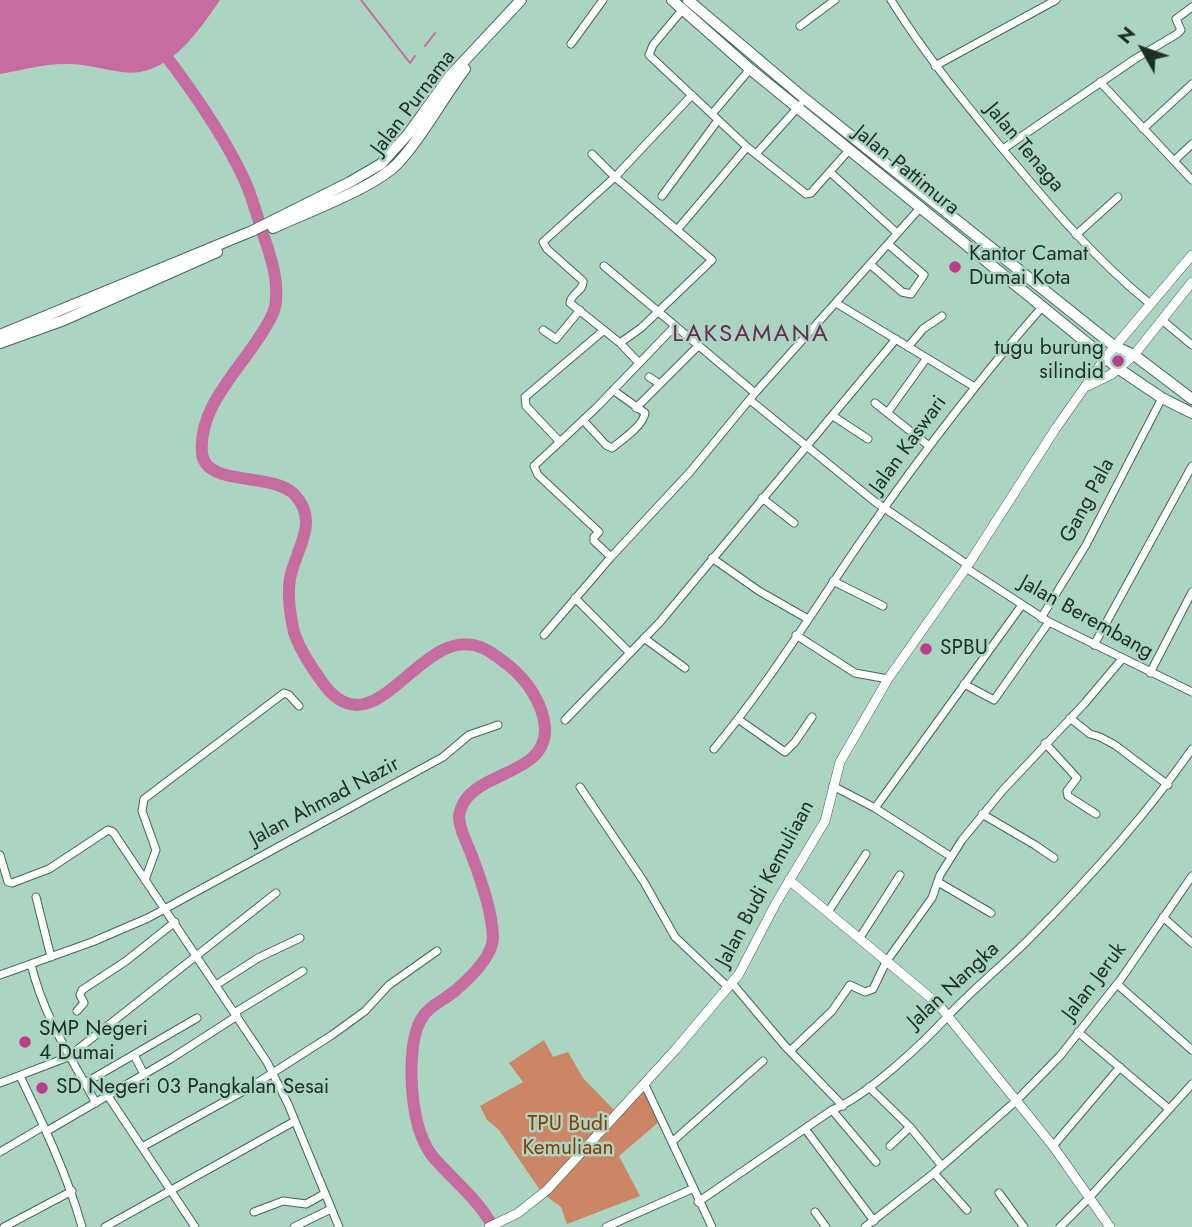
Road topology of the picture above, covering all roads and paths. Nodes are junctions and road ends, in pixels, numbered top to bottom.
1 (521, 0) edge
2 (603, 0) edge
3 (672, 0) edge
4 (835, 0) edge
5 (891, 0) edge
6 (1056, 0) edge
7 (685, 4) edge
8 (1192, 7) edge
9 (800, 26) dead end
10 (571, 44) dead end
11 (935, 66) junction
12 (750, 69) junction
13 (1100, 82) junction
14 (1192, 84) edge
15 (692, 95) junction
16 (802, 103) junction
17 (712, 114) junction
18 (718, 120) junction
19 (1143, 129) junction
20 (1192, 144) edge
21 (747, 147) junction
22 (1003, 149) junction
23 (849, 150) junction
24 (592, 154) dead end
25 (756, 154) junction
26 (1174, 161) junction
27 (830, 172) junction
28 (615, 177) junction
29 (1192, 180) edge
30 (662, 195) dead end
31 (1118, 197) dead end
32 (920, 208) junction
33 (677, 230) junction
34 (897, 233) junction
35 (1076, 235) junction
36 (888, 244) junction
37 (1192, 255) edge
38 (871, 265) junction
39 (604, 266) dead end
40 (158, 274) junction
41 (1192, 282) edge
42 (836, 303) junction
43 (1149, 303) junction
44 (1043, 306) junction
45 (580, 310) junction
46 (658, 312) junction
47 (942, 316) dead end
48 (1162, 320) junction
49 (675, 326) junction
50 (543, 330) dead end
51 (603, 331) junction
52 (0, 335) edge
53 (896, 339) junction
54 (0, 343) edge
55 (620, 343) junction
56 (699, 345) junction
57 (1192, 345) edge
58 (1114, 346) junction
59 (908, 347) junction
60 (1134, 355) junction
61 (1105, 357) junction
62 (926, 359) junction
63 (638, 364) junction
64 (1119, 369) junction
65 (660, 384) junction
66 (973, 386) junction
67 (1083, 388) junction
68 (613, 390) junction
69 (753, 397) junction
70 (1163, 398) junction
71 (1192, 398) edge
72 (875, 403) dead end
73 (636, 408) junction
74 (888, 412) junction
75 (1192, 413) edge
76 (833, 416) junction
77 (583, 420) junction
78 (868, 439) dead end
79 (560, 442) junction
80 (806, 446) junction
81 (929, 446) junction
82 (1192, 466) edge
83 (762, 498) junction
84 (884, 508) junction
85 (794, 523) dead end
86 (611, 557) junction
87 (712, 558) junction
88 (967, 566) junction
89 (833, 581) junction
90 (1192, 592) edge
91 (575, 598) junction
92 (1022, 605) junction
93 (883, 606) dead end
94 (1041, 618) junction
95 (808, 619) junction
96 (1049, 622) junction
97 (544, 635) dead end
98 (796, 635) junction
99 (644, 638) junction
100 (1094, 645) junction
101 (630, 653) junction
102 (1122, 659) junction
103 (685, 668) dead end
104 (1150, 673) junction
105 (888, 679) junction
106 (964, 684) junction
107 (1192, 692) edge
108 (299, 706) dead end
109 (812, 717) dead end
110 (1070, 718) junction
111 (738, 719) junction
112 (565, 720) dead end
113 (498, 725) dead end
114 (1045, 743) junction
115 (714, 749) dead end
116 (1192, 750) edge
117 (1168, 785) junction
118 (833, 786) junction
119 (580, 787) dead end
120 (874, 808) junction
121 (982, 814) junction
122 (1096, 814) dead end
123 (866, 854) dead end
124 (0, 855) edge
125 (950, 856) junction
126 (1054, 859) dead end
127 (900, 875) dead end
128 (1192, 876) edge
129 (145, 880) junction
130 (789, 880) junction
131 (938, 882) junction
132 (276, 893) dead end
133 (36, 897) dead end
134 (166, 909) junction
135 (828, 912) junction
136 (991, 913) dead end
137 (1163, 917) junction
138 (175, 922) junction
139 (300, 938) dead end
140 (859, 939) junction
141 (1192, 943) edge
142 (437, 951) dead end
143 (197, 954) junction
144 (51, 957) junction
145 (886, 962) junction
146 (31, 964) junction
147 (303, 971) dead end
148 (0, 975) edge
149 (1117, 984) junction
150 (216, 985) junction
151 (731, 986) junction
152 (76, 1011) dead end
153 (235, 1014) junction
154 (948, 1016) junction
155 (197, 1018) dead end
156 (1078, 1032) junction
157 (1192, 1050) edge
158 (790, 1051) junction
159 (134, 1055) junction
160 (68, 1057) junction
161 (763, 1061) dead end
162 (1120, 1067) junction
163 (273, 1073) junction
164 (144, 1074) junction
165 (20, 1076) junction
166 (0, 1083) edge
167 (85, 1083) junction
168 (644, 1083) junction
169 (1192, 1083) edge
170 (869, 1087) junction
171 (108, 1096) junction
172 (1016, 1101) junction
173 (96, 1103) junction
174 (843, 1106) junction
175 (1169, 1109) junction
176 (832, 1110) junction
177 (295, 1121) junction
178 (910, 1127) junction
179 (46, 1129) junction
180 (806, 1130) junction
181 (673, 1140) junction
182 (890, 1146) dead end
183 (1053, 1146) junction
184 (142, 1147) junction
185 (0, 1152) edge
186 (876, 1162) dead end
187 (942, 1166) junction
188 (934, 1173) junction
189 (692, 1189) junction
190 (72, 1191) junction
191 (171, 1191) junction
192 (999, 1193) dead end
193 (324, 1194) junction
194 (1089, 1198) junction
195 (698, 1202) junction
196 (331, 1209) junction
197 (967, 1210) dead end
198 (254, 1212) dead end
199 (814, 1212) dead end
200 (874, 1222) junction
201 (4, 1227) edge
202 (82, 1227) edge
203 (105, 1227) edge
204 (195, 1227) edge
205 (294, 1227) edge
206 (339, 1227) edge
207 (489, 1227) edge
208 (606, 1227) edge
209 (712, 1227) edge
210 (826, 1227) edge
211 (866, 1227) edge
212 (1024, 1227) edge
213 (1060, 1227) edge
214 (1110, 1227) edge

1 - 40 main road, Jalan Purnama
2 - 10 street
3 - 7 main road, Jalan Pattimura
4 - 9 street
5 - 11 street, Jalan Tenaga
6 - 11 street
7 - 12 main road, Jalan Pattimura
7 - 15 street
7 - 16 main road, Jalan Pattimura
8 - 13 street
11 - 22 street, Jalan Tenaga
12 - 16 main road, Jalan Pattimura
12 - 17 street
13 - 19 street
13 - 22 street
14 - 19 street
15 - 17 street
15 - 28 street
16 - 23 main road, Jalan Pattimura
16 - 25 street
16 - 58 main road, Jalan Pattimura
17 - 18 street
18 - 21 street
18 - 30 street
19 - 26 street
20 - 26 street
21 - 25 street
21 - 33 street
22 - 35 street, Jalan Tenaga
23 - 27 street
23 - 32 main road, Jalan Pattimura
24 - 28 street
25 - 27 street
26 - 29 street
27 - 34 street
28 - 33 street
28 - 45 street
31 - 35 street
32 - 34 street
32 - 44 main road, Jalan Pattimura
33 - 46 street
34 - 36 street
35 - 43 street, Jalan Tenaga
36 - 38 street
36 - 38 street
37 - 43 street, Jalan Budi Kemuliaan
38 - 42 street
39 - 46 street, Jalan Berembang
40 - 52 main road
40 - 54 main road
41 - 48 street, Jalan Budi Kemuliaan
42 - 53 street
42 - 69 street
43 - 58 street, Jalan Budi Kemuliaan
44 - 61 main road, Jalan Pattimura
44 - 66 street, Jalan Kaswari
45 - 50 street
45 - 51 street
46 - 49 street, Jalan Berembang
46 - 55 street
47 - 59 street
48 - 57 street
48 - 60 street, Jalan Budi Kemuliaan
49 - 56 street, Jalan Berembang
49 - 63 street
51 - 55 street
51 - 79 street
53 - 59 street
53 - 76 street
55 - 63 street
56 - 65 street
56 - 69 street, Jalan Berembang
58 - 60 main road, Jalan Pattimura
58 - 61 street, Jalan Budi Kemuliaan
59 - 62 street
60 - 64 street, Jalan Budi Kemuliaan
60 - 71 main road, Jalan Pattimura
61 - 64 main road, Jalan Pattimura
61 - 67 street, Jalan Budi Kemuliaan
62 - 66 street
62 - 74 street
63 - 65 street
63 - 68 street
64 - 67 street, Jalan Budi Kemuliaan
64 - 70 main road, Jalan Pattimura
65 - 73 street
66 - 81 street, Jalan Kaswari
67 - 88 street, Jalan Budi Kemuliaan
68 - 73 street
68 - 77 street
69 - 80 street, Jalan Berembang
69 - 86 street
70 - 75 main road, Jalan Pattimura
70 - 94 street, Gang Pala
72 - 74 street
73 - 77 street
74 - 81 street
76 - 78 street
76 - 80 street
77 - 79 street
79 - 86 street
80 - 83 street
80 - 84 street, Jalan Berembang
81 - 84 street, Jalan Kaswari
82 - 100 street
83 - 85 street
83 - 87 street
84 - 88 street, Jalan Berembang
84 - 89 street, Jalan Kaswari
86 - 91 street
87 - 95 street
87 - 99 street
88 - 92 street, Jalan Berembang
88 - 105 street, Jalan Budi Kemuliaan
89 - 93 street
89 - 95 street, Jalan Kaswari
90 - 104 street
91 - 97 street
91 - 101 street
92 - 94 street, Jalan Berembang
92 - 106 street
94 - 96 street, Jalan Berembang
95 - 98 street, Jalan Kaswari
96 - 100 street, Jalan Berembang
96 - 106 street
98 - 105 street
98 - 111 street, Jalan Kaswari
99 - 101 street
99 - 103 street
100 - 102 street, Jalan Berembang
101 - 112 street
102 - 104 street, Jalan Berembang
102 - 110 street
104 - 107 street, Jalan Berembang
105 - 118 street, Jalan Budi Kemuliaan
106 - 120 street
108 - 129 street
109 - 111 street
110 - 114 street
110 - 117 street
111 - 115 street, Jalan Kaswari
113 - 134 street, Jalan Ahmad Nazir
114 - 121 street
114 - 122 street
116 - 117 street, Jalan Nangka
117 - 154 street, Jalan Nangka
118 - 120 street
118 - 130 street, Jalan Budi Kemuliaan
119 - 151 street
120 - 125 street
121 - 125 street
121 - 126 street
123 - 135 street
124 - 129 street
125 - 131 street
127 - 140 street
128 - 137 street, Jalan Jeruk
129 - 134 street
130 - 135 street
130 - 151 street, Jalan Budi Kemuliaan
131 - 136 street
131 - 145 street
132 - 143 street
133 - 144 street
134 - 138 street
134 - 144 street, Jalan Ahmad Nazir
135 - 140 street
137 - 141 street
137 - 149 street, Jalan Jeruk
138 - 143 street
138 - 152 street
139 - 150 street
140 - 145 street
142 - 163 street
143 - 150 street
143 - 160 street
144 - 146 street, Jalan Ahmad Nazir
145 - 154 street
145 - 158 street
146 - 148 street, Jalan Ahmad Nazir
146 - 160 street
147 - 153 street
149 - 156 street, Jalan Jeruk
149 - 157 street
150 - 153 street
151 - 158 street
151 - 168 street, Jalan Budi Kemuliaan
153 - 163 street
153 - 164 street
154 - 170 street, Jalan Nangka
154 - 172 street
155 - 159 street
156 - 162 street
156 - 172 street, Jalan Jeruk
158 - 174 street
159 - 164 street
159 - 167 street
160 - 165 street
160 - 167 street
161 - 181 street
162 - 175 street
162 - 183 street
163 - 177 street
163 - 184 street
164 - 171 street
165 - 166 street
165 - 179 street
167 - 173 street
168 - 181 street
168 - 207 street, Jalan Budi Kemuliaan
169 - 175 street
170 - 174 street, Jalan Nangka
170 - 178 street
171 - 173 street
171 - 184 street
172 - 183 street
172 - 187 street, Jalan Jeruk
173 - 179 street
174 - 176 street, Jalan Nangka
175 - 194 street
176 - 180 street, Jalan Nangka
176 - 186 street
177 - 191 street
177 - 193 street
178 - 182 street
178 - 187 street
179 - 185 street
179 - 190 street
180 - 195 street, Jalan Nangka
180 - 200 street
181 - 189 street
183 - 194 street
184 - 191 street
187 - 188 street, Jalan Jeruk
188 - 197 street
188 - 200 street, Jalan Jeruk
189 - 195 street
189 - 208 street
190 - 201 street
190 - 202 street
191 - 203 street
191 - 204 street
192 - 212 street
193 - 196 street
193 - 198 street
194 - 213 street
194 - 214 street
195 - 209 street
196 - 205 street
196 - 206 street
199 - 210 street
200 - 211 street, Jalan Jeruk

